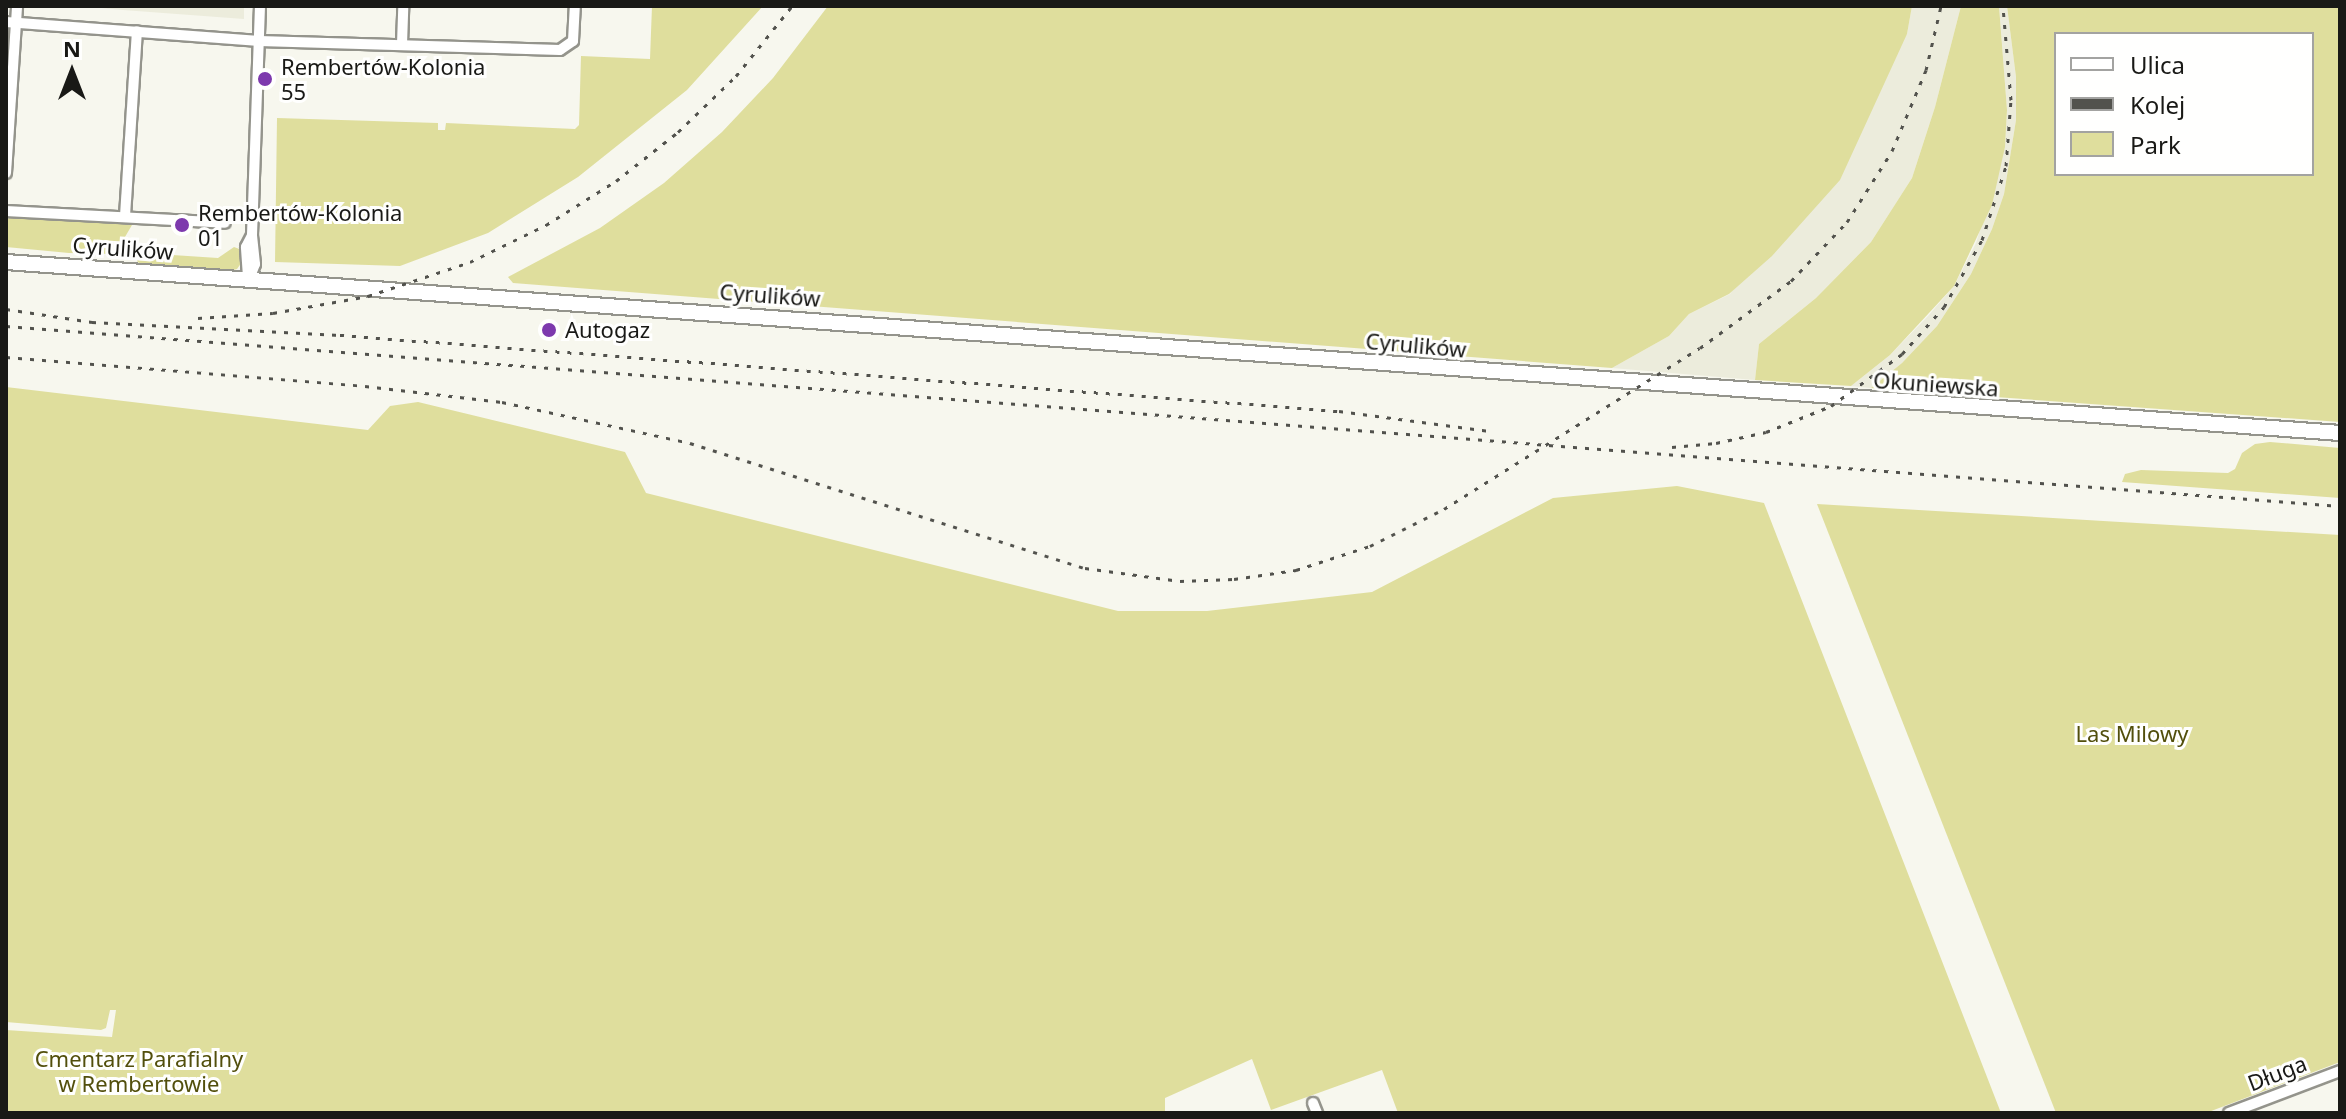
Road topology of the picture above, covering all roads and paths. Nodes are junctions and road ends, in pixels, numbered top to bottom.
1 (17, 6) edge
2 (260, 6) edge
3 (403, 6) edge
4 (575, 6) edge
5 (11, 22) edge
6 (137, 31) junction
7 (259, 41) junction
8 (402, 44) junction
9 (6, 173) edge
10 (6, 211) edge
11 (125, 216) junction
12 (225, 223) dead end
13 (6, 262) edge
14 (249, 279) junction
15 (1530, 376) joint
16 (2340, 433) edge
17 (2340, 1071) edge
18 (2229, 1113) edge

1 - 5 street
2 - 7 street
3 - 8 street
4 - 8 street
5 - 6 street
5 - 9 street
6 - 7 street
6 - 11 street
7 - 8 street
7 - 14 street
10 - 11 street
11 - 12 street
13 - 14 main road, Cyrulików
14 - 15 main road, Cyrulików
15 - 16 main road, Okuniewska
17 - 18 street, Długa

